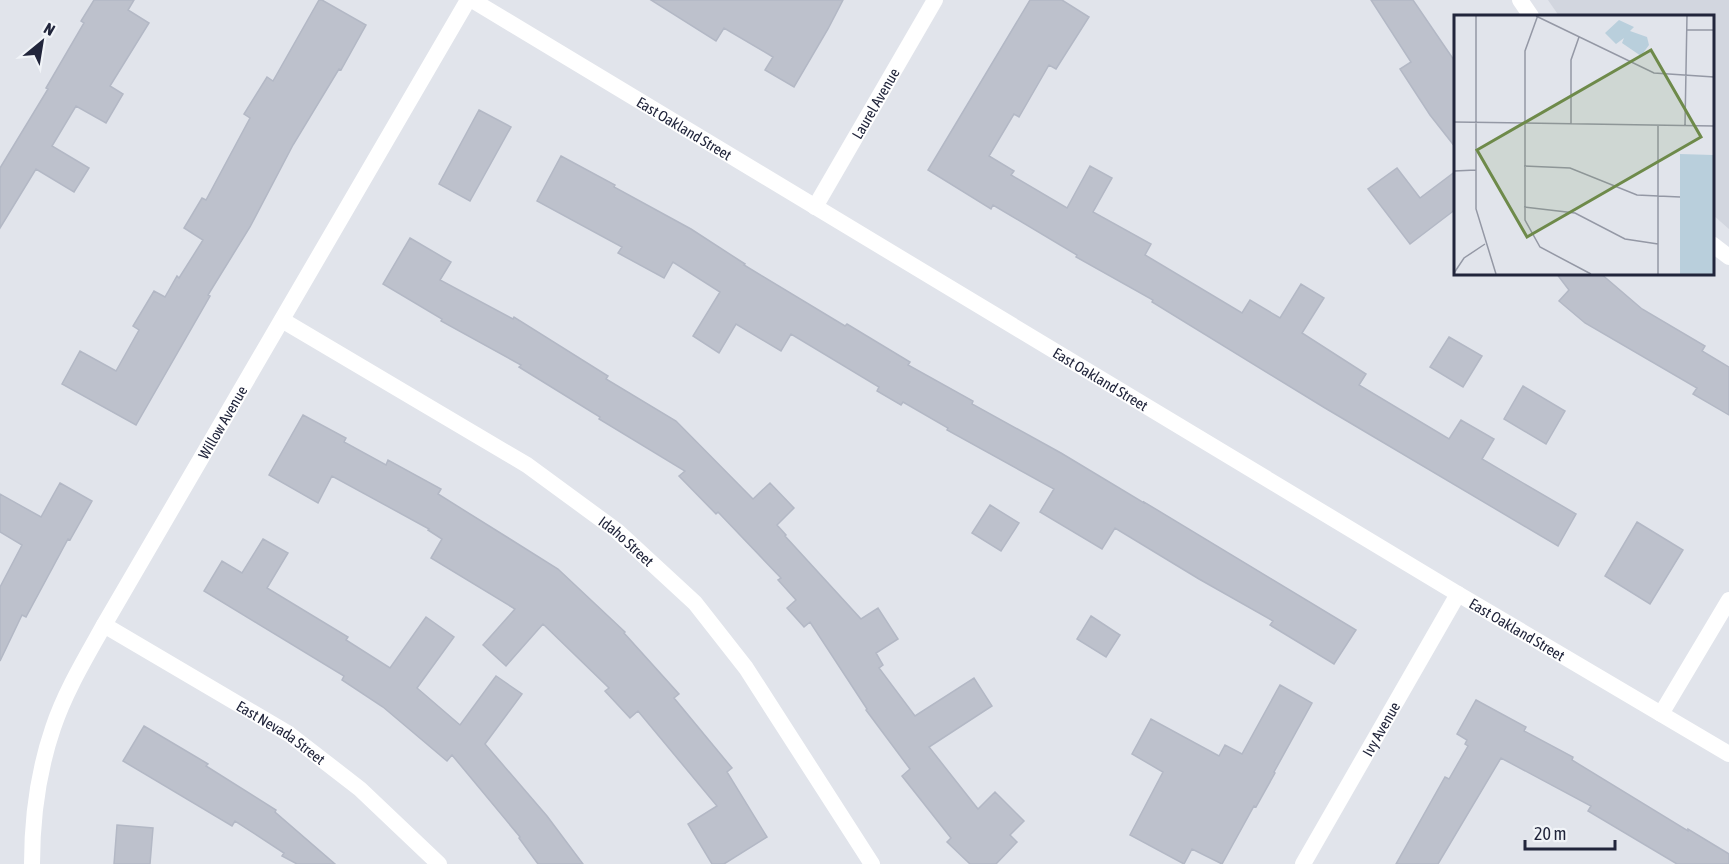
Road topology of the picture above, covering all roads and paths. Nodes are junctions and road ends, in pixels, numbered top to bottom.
1 (468, 0) edge
2 (472, 0) edge
3 (935, 0) edge
4 (1520, 0) edge
5 (1530, 15) edge
6 (815, 207) junction
7 (1714, 245) edge
8 (1729, 257) edge
9 (282, 320) junction
10 (1458, 594) junction
11 (1729, 600) edge
12 (104, 626) junction
13 (1661, 714) junction
14 (1729, 754) edge
15 (32, 864) edge
16 (439, 864) edge
17 (872, 864) edge
18 (1303, 864) edge

1 - 9 street, Willow Avenue
2 - 6 street, East Oakland Street
3 - 6 street, Laurel Avenue
4 - 5 street
6 - 10 street, East Oakland Street
7 - 8 street
9 - 12 street, Willow Avenue
9 - 17 street, Idaho Street
10 - 13 street, East Oakland Street
10 - 18 street, Ivy Avenue
11 - 13 street
12 - 15 street, Willow Avenue
12 - 16 street, East Nevada Street
13 - 14 street, East Oakland Street

